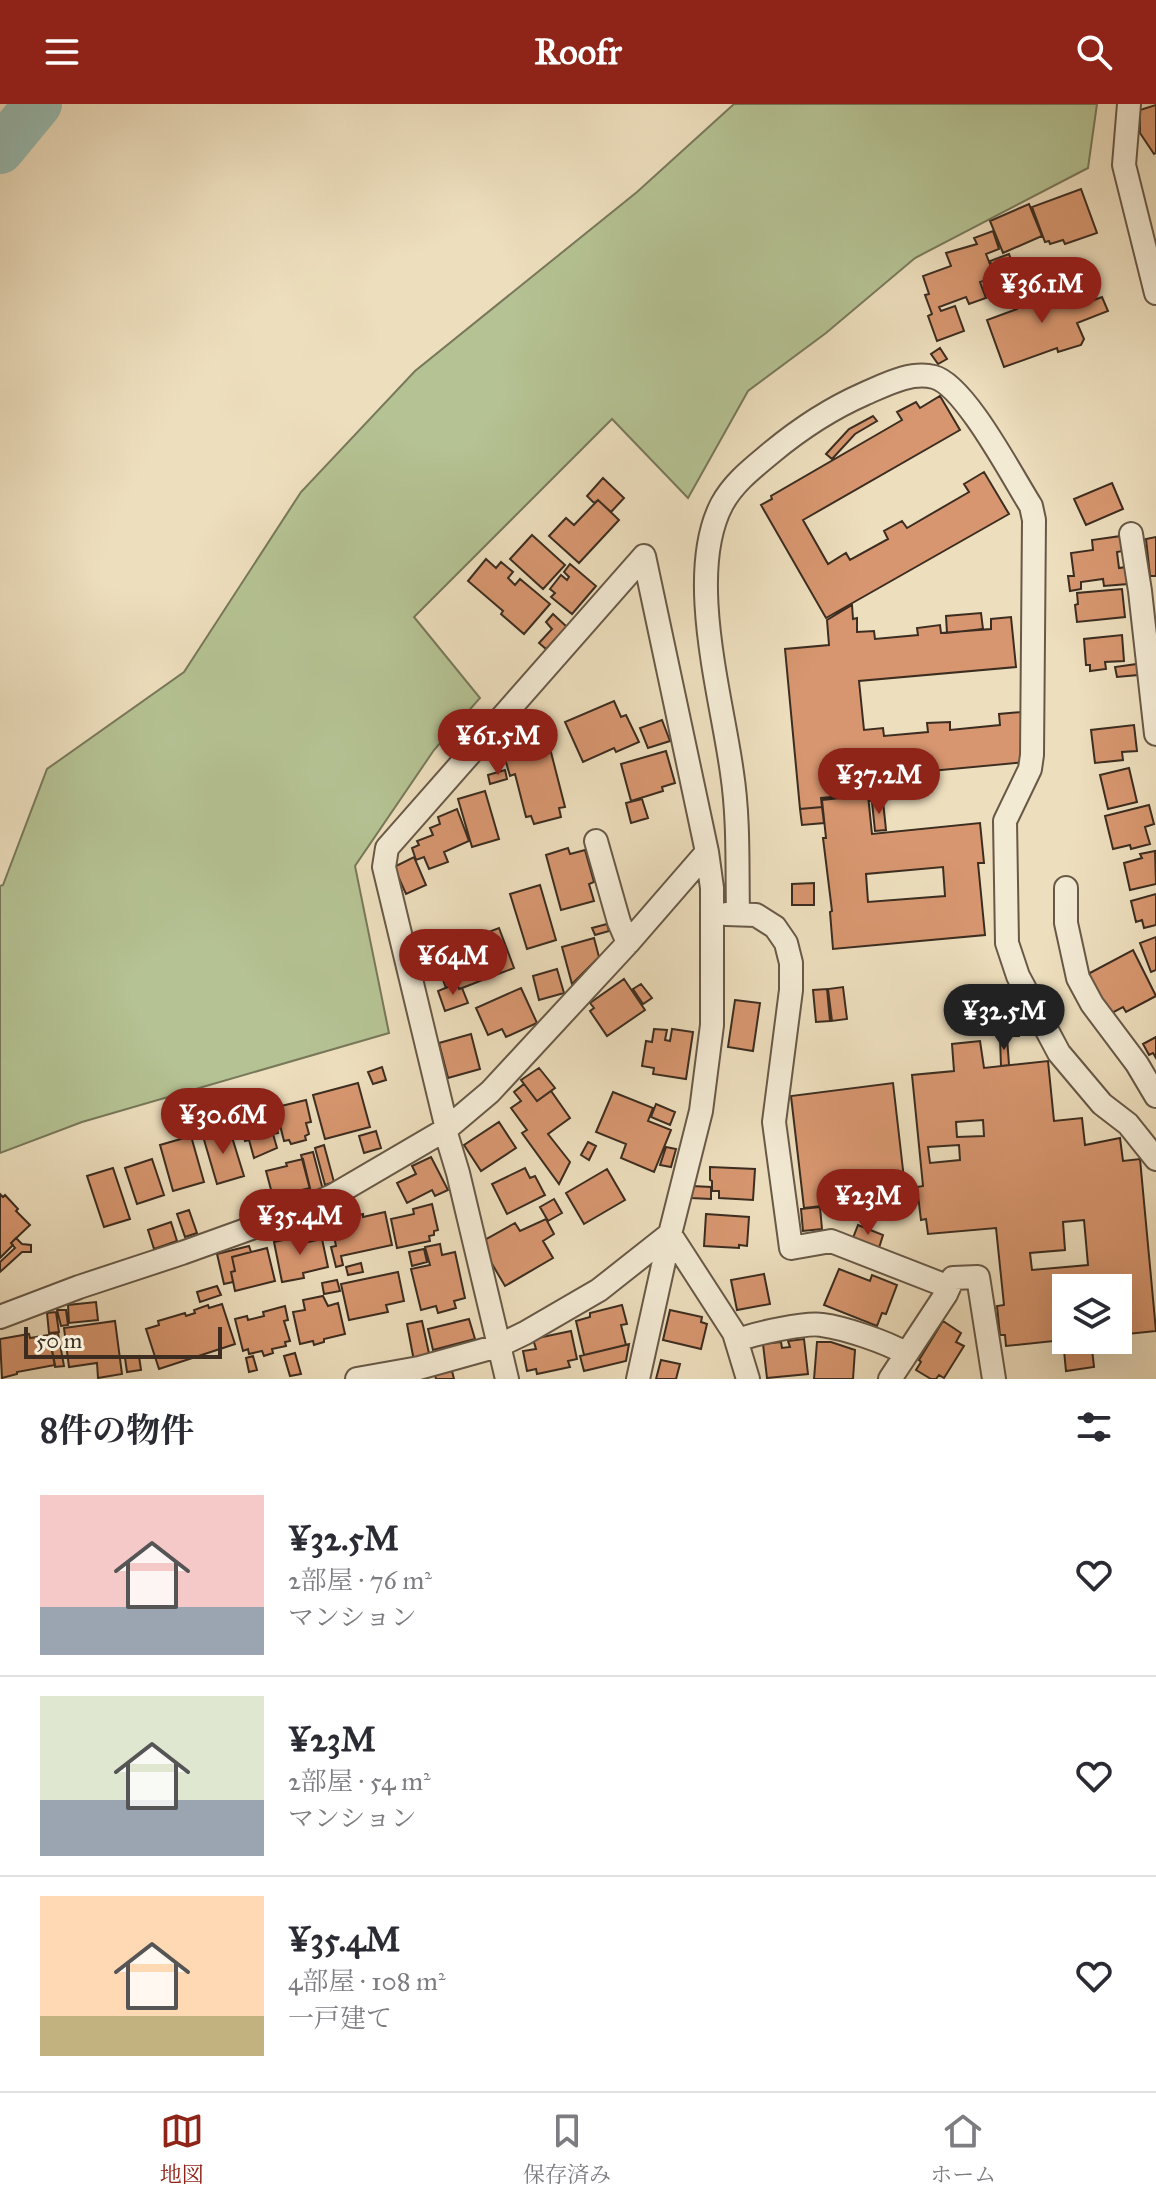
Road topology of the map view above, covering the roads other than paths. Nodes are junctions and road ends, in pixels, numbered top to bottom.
1 (1129, 104) edge
2 (1156, 293) edge
3 (1131, 534) dead end
4 (1148, 590) edge
5 (1156, 734) edge
6 (596, 841) dead end
7 (707, 852) junction
8 (1066, 888) dead end
9 (738, 913) junction
10 (712, 915) junction
11 (628, 943) junction
12 (1156, 1096) edge
13 (446, 1130) junction
14 (1156, 1159) edge
15 (670, 1234) junction
16 (949, 1287) junction
17 (0, 1317) edge
18 (737, 1341) junction
19 (498, 1346) junction
20 (905, 1353) junction
21 (357, 1379) edge
22 (507, 1379) edge
23 (638, 1379) edge
24 (748, 1379) edge
25 (890, 1379) edge
26 (994, 1379) edge

1 - 2 street
3 - 4 street
4 - 5 street
6 - 11 street
7 - 10 street
7 - 11 street
7 - 13 street
8 - 12 street
9 - 10 street
9 - 14 street
9 - 16 street
10 - 15 street
11 - 13 street
13 - 17 street
13 - 19 street
15 - 18 street
15 - 19 street
15 - 23 street
16 - 20 street
16 - 26 street
18 - 20 street
18 - 24 street
19 - 21 street
19 - 22 street
20 - 25 street

